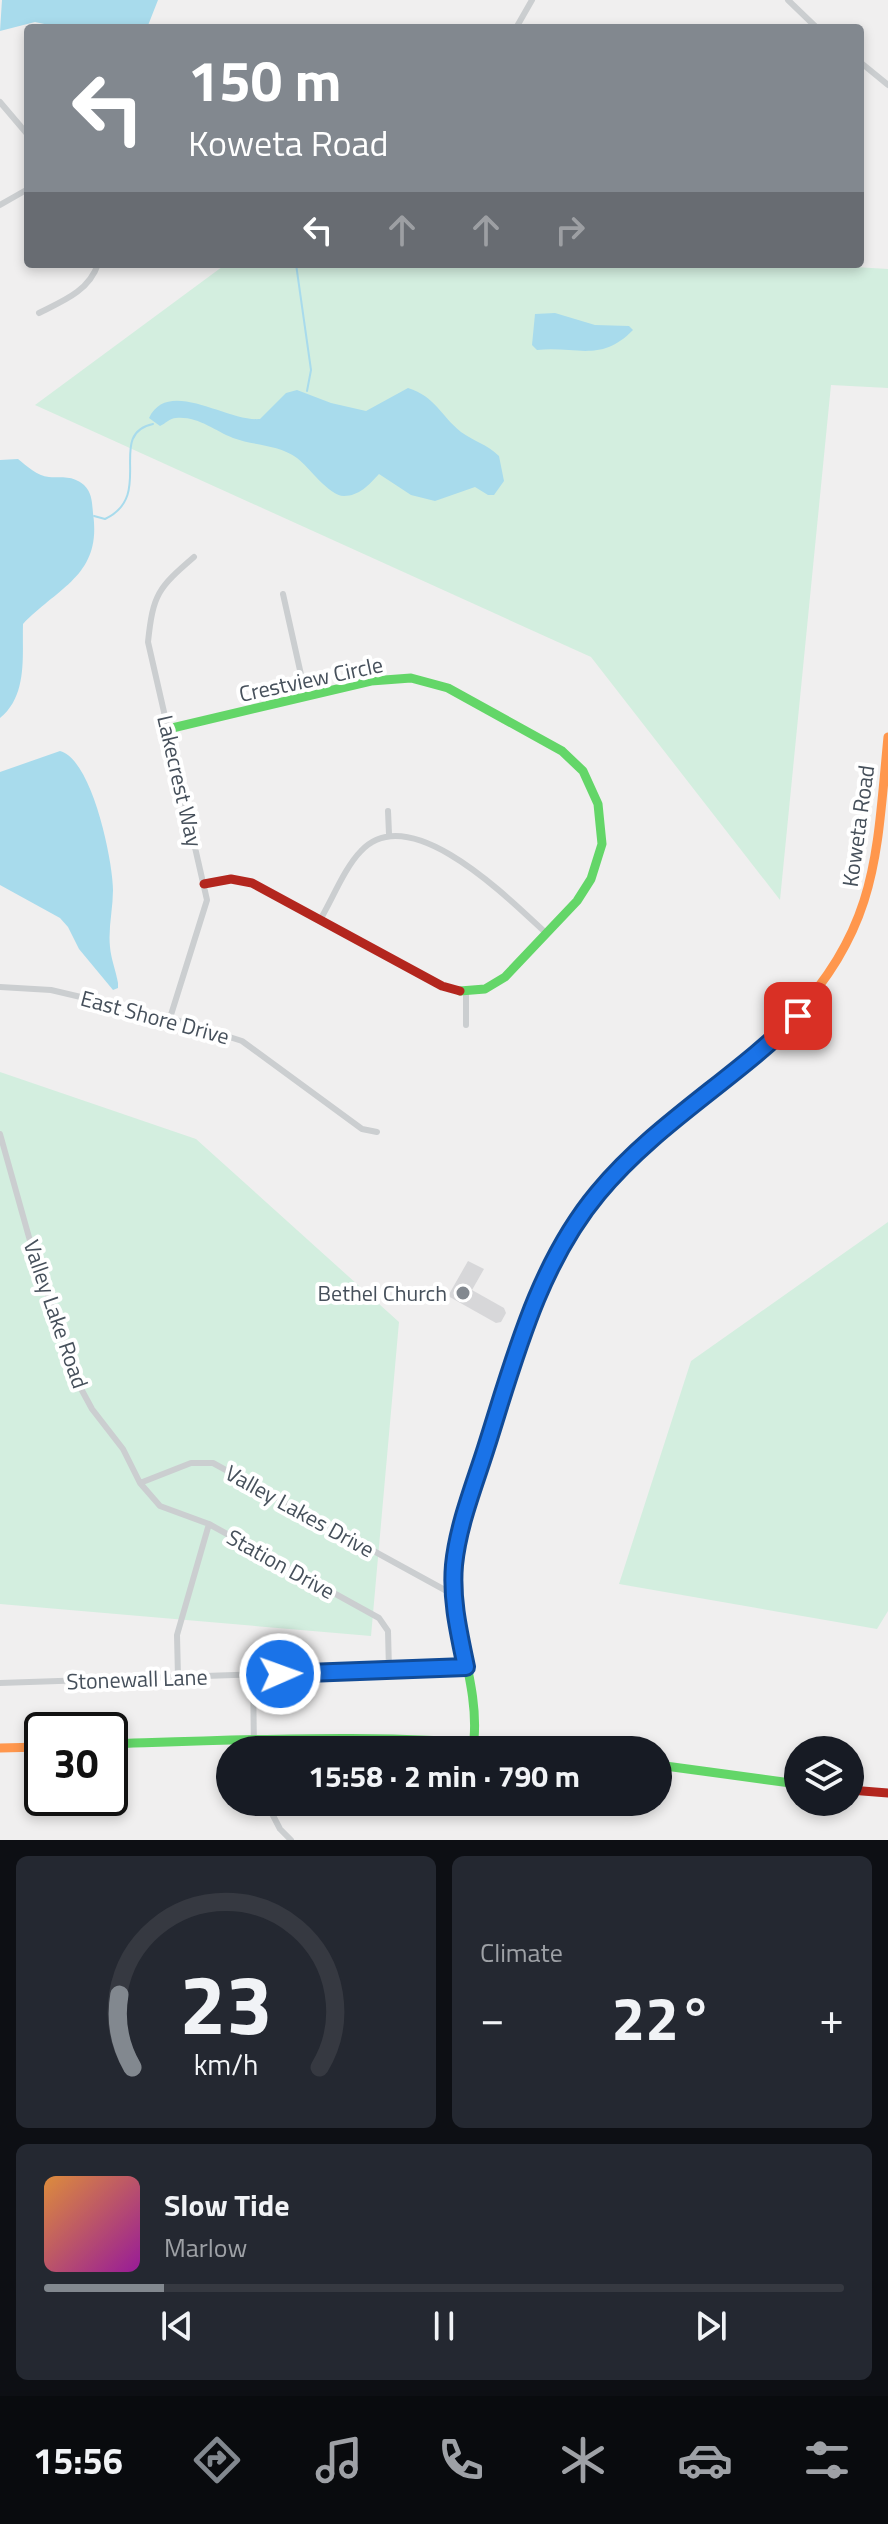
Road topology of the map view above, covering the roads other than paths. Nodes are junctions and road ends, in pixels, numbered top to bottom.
1 (532, 0) edge
2 (788, 0) edge
3 (518, 24) edge
4 (813, 24) edge
5 (864, 65) edge
6 (888, 85) edge
7 (0, 102) edge
8 (24, 130) edge
9 (24, 191) edge
10 (0, 205) edge
11 (97, 268) edge
12 (39, 313) dead end
13 (194, 557) dead end
14 (283, 594) dead end
15 (306, 697) junction
16 (168, 729) junction
17 (888, 737) edge
18 (388, 811) dead end
19 (389, 834) junction
20 (204, 884) junction
21 (320, 920) junction
22 (546, 933) junction
23 (0, 987) edge
24 (466, 993) junction
25 (170, 1018) junction
26 (466, 1025) dead end
27 (377, 1132) dead end
28 (0, 1134) edge
29 (140, 1483) junction
30 (209, 1524) junction
31 (454, 1595) junction
32 (466, 1667) junction
33 (389, 1670) junction
34 (253, 1675) junction
35 (178, 1677) junction
36 (0, 1683) edge
37 (253, 1736) edge
38 (353, 1736) edge
39 (408, 1736) edge
40 (474, 1736) edge
41 (216, 1740) edge
42 (128, 1743) edge
43 (24, 1747) edge
44 (0, 1748) edge
45 (672, 1767) edge
46 (784, 1782) edge
47 (864, 1791) edge
48 (888, 1793) edge
49 (273, 1816) edge
50 (291, 1840) edge

1 - 3 street
2 - 4 street
5 - 6 street
7 - 8 street
9 - 10 street
11 - 12 street
13 - 16 street, Lakecrest Way
14 - 15 street
15 - 16 street, Crestview Circle
15 - 22 street, Crestview Circle
16 - 20 street, Lakecrest Way
17 - 31 street, Koweta Road
18 - 19 street
19 - 21 street
19 - 22 street
20 - 21 street
20 - 25 street, Lakecrest Way
21 - 24 street
22 - 24 street, Crestview Circle
23 - 25 street, East Shore Drive
24 - 26 street
25 - 27 street, East Shore Drive
28 - 29 street, Valley Lake Road
29 - 30 street, Station Drive
29 - 31 street, Valley Lakes Drive
30 - 33 street, Station Drive
30 - 35 street
31 - 32 street, Koweta Road
32 - 33 street, Stonewall Lane
32 - 40 street, Koweta Road
33 - 34 street, Stonewall Lane
34 - 35 street, Stonewall Lane
34 - 37 street
35 - 36 street, Stonewall Lane
38 - 39 street
41 - 42 street
43 - 44 street
45 - 46 street
47 - 48 street
49 - 50 street

